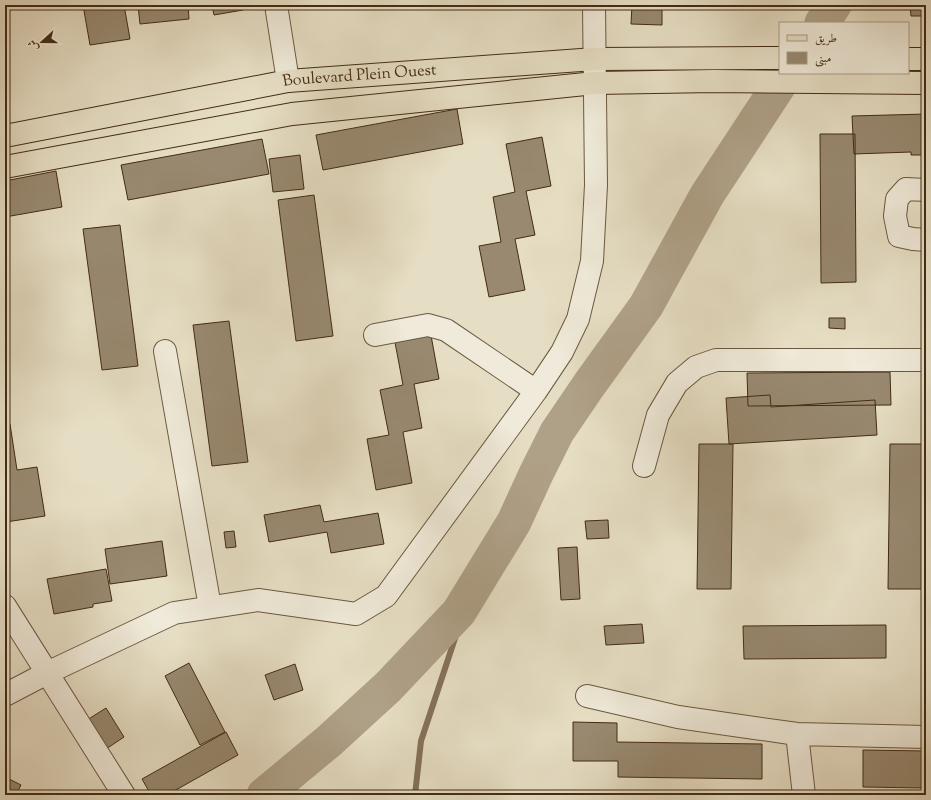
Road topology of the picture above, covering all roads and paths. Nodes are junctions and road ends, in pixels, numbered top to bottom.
1 (276, 5) edge
2 (594, 5) edge
3 (779, 58) edge
4 (595, 59) junction
5 (909, 59) edge
6 (926, 59) edge
7 (288, 82) junction
8 (595, 83) junction
9 (926, 83) edge
10 (5, 136) edge
11 (5, 167) edge
12 (926, 190) edge
13 (926, 240) edge
14 (375, 335) dead end
15 (165, 350) dead end
16 (926, 360) edge
17 (536, 391) junction
18 (644, 466) dead end
19 (5, 606) edge
20 (210, 607) junction
21 (47, 673) junction
22 (5, 696) edge
23 (587, 696) dead end
24 (797, 734) junction
25 (926, 737) edge
26 (124, 795) edge
27 (804, 795) edge

1 - 7 street
2 - 4 street
3 - 4 main road, Boulevard Plein Ouest
4 - 7 main road, Boulevard Plein Ouest
4 - 8 street
5 - 6 main road
7 - 10 main road, Boulevard Plein Ouest
8 - 9 main road, Boulevard Plein Ouest
8 - 11 main road, Boulevard Plein Ouest
8 - 17 street
12 - 13 street
14 - 17 street
15 - 20 street
16 - 18 street
17 - 20 street
19 - 21 street
20 - 21 street
21 - 22 street
21 - 26 street
23 - 24 street
24 - 25 street
24 - 27 street

